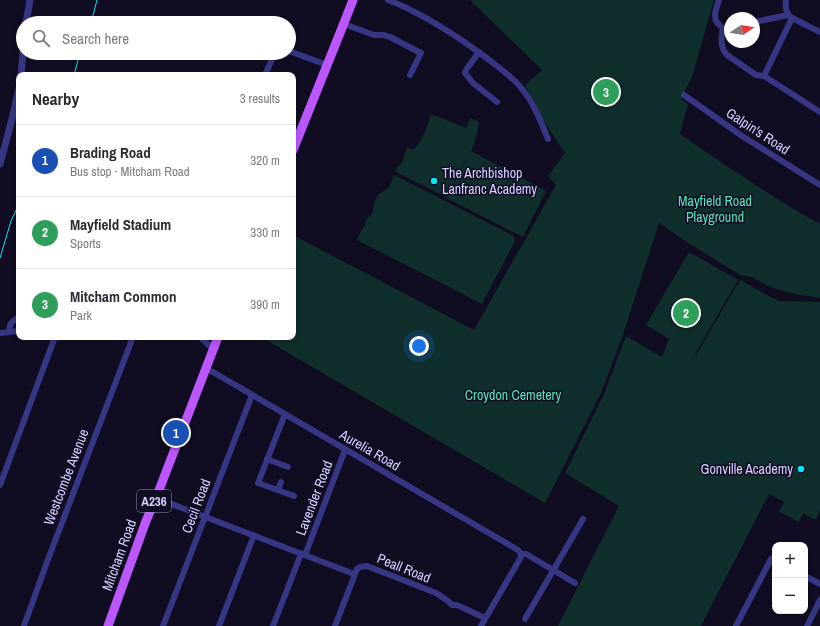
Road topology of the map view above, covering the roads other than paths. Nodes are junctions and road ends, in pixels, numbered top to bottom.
1 (30, 0) edge
2 (353, 0) edge
3 (718, 0) edge
4 (786, 0) edge
5 (392, 1) edge
6 (27, 16) edge
7 (790, 17) junction
8 (760, 21) edge
9 (344, 24) junction
10 (723, 28) joint
11 (820, 32) edge
12 (479, 52) junction
13 (296, 54) edge
14 (22, 60) edge
15 (272, 60) edge
16 (327, 65) junction
17 (21, 72) edge
18 (266, 72) edge
19 (410, 75) dead end
20 (764, 76) junction
21 (684, 95) dead end
22 (497, 102) dead end
23 (16, 104) edge
24 (820, 112) edge
25 (548, 139) dead end
26 (296, 142) edge
27 (0, 164) edge
28 (820, 185) edge
29 (16, 319) edge
30 (16, 331) edge
31 (10, 332) junction
32 (0, 333) edge
33 (54, 340) edge
34 (132, 340) edge
35 (203, 340) edge
36 (217, 340) edge
37 (213, 349) junction
38 (205, 369) junction
39 (252, 395) junction
40 (284, 414) junction
41 (346, 450) junction
42 (267, 459) junction
43 (288, 467) dead end
44 (281, 482) dead end
45 (0, 485) edge
46 (278, 490) junction
47 (294, 496) dead end
48 (156, 498) junction
49 (205, 516) junction
50 (583, 519) dead end
51 (254, 535) junction
52 (303, 554) junction
53 (521, 554) junction
54 (772, 560) edge
55 (553, 570) junction
56 (354, 574) junction
57 (808, 578) edge
58 (575, 583) dead end
59 (820, 584) edge
60 (820, 600) edge
61 (485, 618) junction
62 (525, 619) dead end
63 (24, 626) edge
64 (108, 626) edge
65 (163, 626) edge
66 (219, 626) edge
67 (273, 626) edge
68 (335, 626) edge
69 (481, 626) edge
70 (736, 626) edge
71 (807, 626) edge

1 - 6 street
2 - 9 main road
3 - 10 street
4 - 7 street
5 - 12 street
7 - 8 street
7 - 11 street
7 - 20 street
9 - 16 main road
9 - 19 street
10 - 20 street
12 - 22 street
12 - 25 street
13 - 16 street
14 - 17 street
15 - 18 street
16 - 26 main road
20 - 24 street
21 - 28 street, Galpin's Road
23 - 27 street
29 - 31 street
30 - 31 street
31 - 32 street
33 - 45 street
34 - 63 street, Westcombe Avenue
35 - 37 street
36 - 37 main road, Mitcham Road / A236
37 - 38 main road, Mitcham Road / A236
38 - 39 street, Aurelia Road
38 - 48 main road, Mitcham Road / A236
39 - 40 street, Aurelia Road
39 - 49 street, Cecil Road
40 - 41 street, Aurelia Road
40 - 42 street
41 - 52 street, Lavender Road
41 - 53 street, Aurelia Road
42 - 43 street
42 - 46 street
44 - 46 street
46 - 47 street
48 - 49 street
48 - 64 main road, Mitcham Road / A236
49 - 51 street
49 - 65 street, Cecil Road
50 - 55 street
51 - 52 street
51 - 66 street
52 - 56 street
52 - 67 street, Lavender Road
53 - 55 street, Aurelia Road
53 - 61 street
54 - 70 street
55 - 58 street, Aurelia Road
55 - 62 street
56 - 61 street, Peall Road
56 - 68 street
57 - 59 street
60 - 71 street
61 - 69 street

